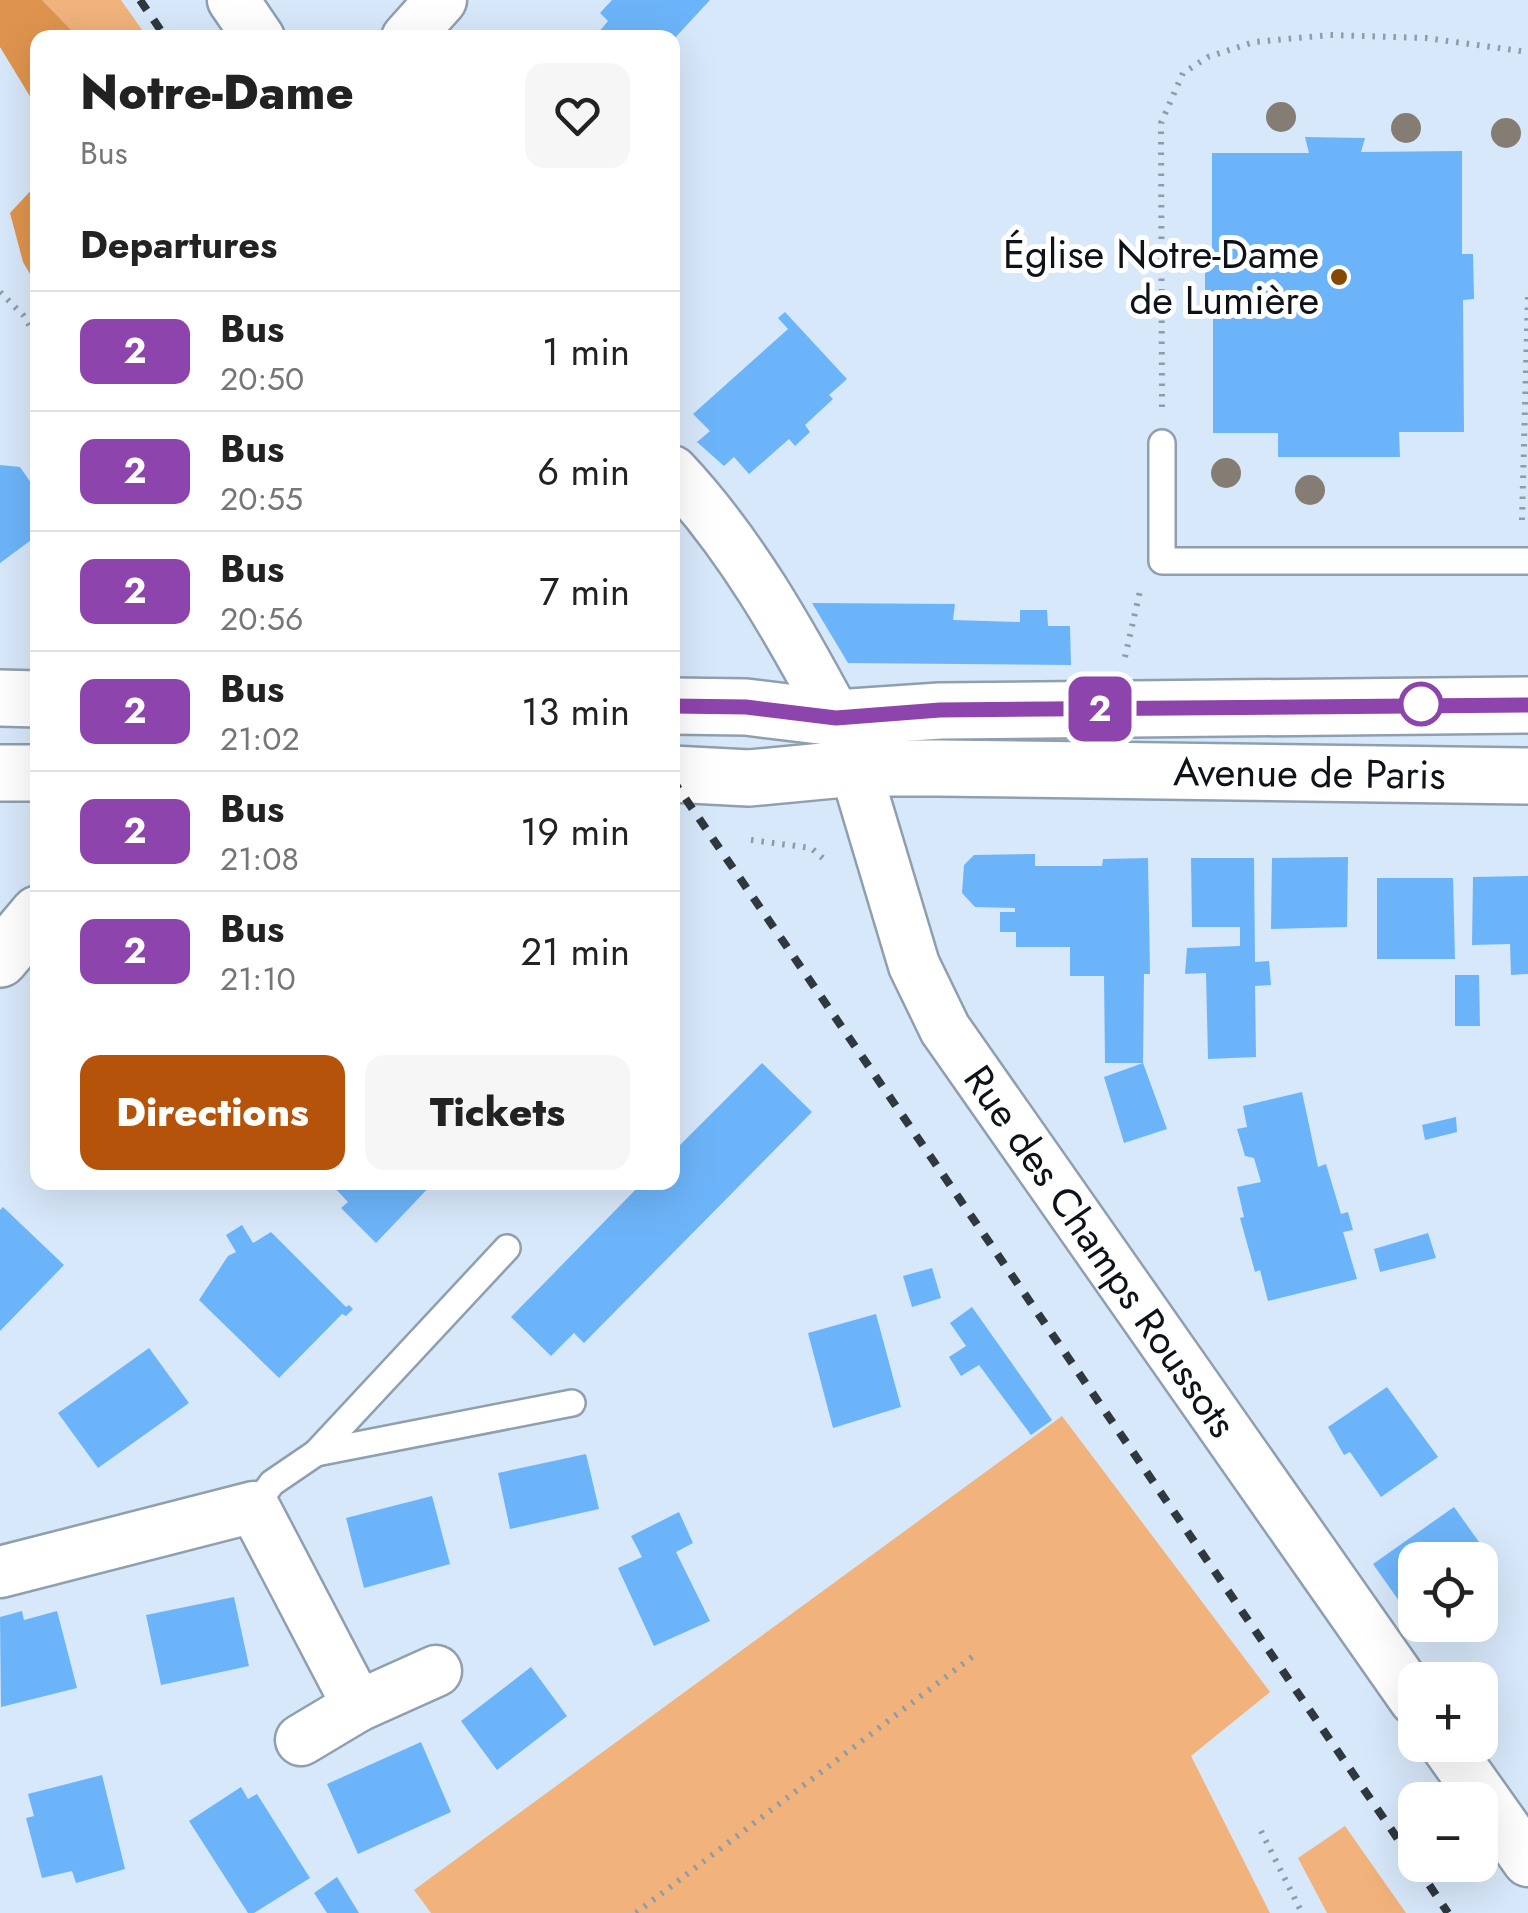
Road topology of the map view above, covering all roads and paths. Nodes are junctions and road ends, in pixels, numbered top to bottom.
1 (232, 0) edge
2 (442, 0) edge
3 (253, 30) edge
4 (414, 30) edge
5 (1528, 52) edge
6 (0, 292) edge
7 (1528, 295) edge
8 (30, 326) edge
9 (1162, 443) joint
10 (680, 479) edge
11 (1525, 561) edge
12 (1162, 562) junction
13 (1124, 662) dead end
14 (0, 698) edge
15 (30, 699) edge
16 (1528, 705) edge
17 (680, 706) edge
18 (836, 718) junction
19 (856, 768) junction
20 (0, 773) edge
21 (30, 773) edge
22 (680, 774) edge
23 (1528, 776) edge
24 (30, 923) edge
25 (0, 959) edge
26 (507, 1248) dead end
27 (572, 1403) dead end
28 (316, 1453) junction
29 (254, 1506) junction
30 (0, 1572) edge
31 (976, 1654) dead end
32 (436, 1671) dead end
33 (1398, 1676) edge
34 (358, 1706) junction
35 (301, 1740) dead end
36 (1458, 1762) edge
37 (1261, 1831) dead end
38 (1528, 1862) edge
39 (636, 1913) edge
40 (1302, 1913) edge

1 - 3 street
2 - 4 street
5 - 9 path
6 - 8 path
7 - 11 path
9 - 12 lane
10 - 18 street
11 - 12 lane
12 - 13 path
14 - 15 main road
16 - 18 main road, Avenue de Paris
17 - 18 main road, Avenue de Paris
19 - 22 main road, Avenue de Paris
19 - 23 main road, Avenue de Paris
19 - 33 street, Rue des Champs Roussots
20 - 21 main road
24 - 25 main road
26 - 28 lane
27 - 28 lane
28 - 29 lane
29 - 30 street
29 - 34 street
31 - 39 path
32 - 34 street
34 - 35 street
36 - 38 street
37 - 40 path

